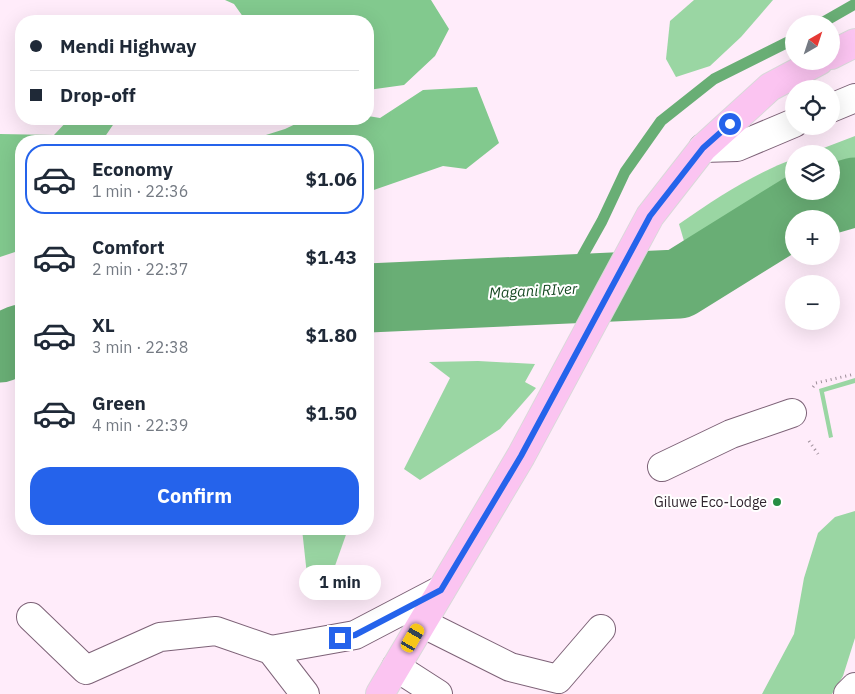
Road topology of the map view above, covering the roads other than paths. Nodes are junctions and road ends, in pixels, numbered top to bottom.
1 (855, 43) edge
2 (840, 50) edge
3 (801, 70) edge
4 (855, 98) edge
5 (840, 104) edge
6 (785, 127) edge
7 (703, 148) junction
8 (792, 413) road end
9 (662, 467) dead end
10 (441, 590) junction
11 (31, 616) dead end
12 (422, 623) junction
13 (601, 629) dead end
14 (271, 650) junction
15 (396, 668) junction
16 (855, 687) edge
17 (305, 694) edge
18 (380, 694) edge
19 (438, 694) edge
20 (848, 694) edge

1 - 2 main road
3 - 7 main road
4 - 5 street
6 - 7 street
7 - 10 main road
8 - 9 street
10 - 12 main road
10 - 14 street
11 - 14 street
12 - 13 street
12 - 15 main road
14 - 17 street
15 - 18 main road
15 - 19 street
16 - 20 street

